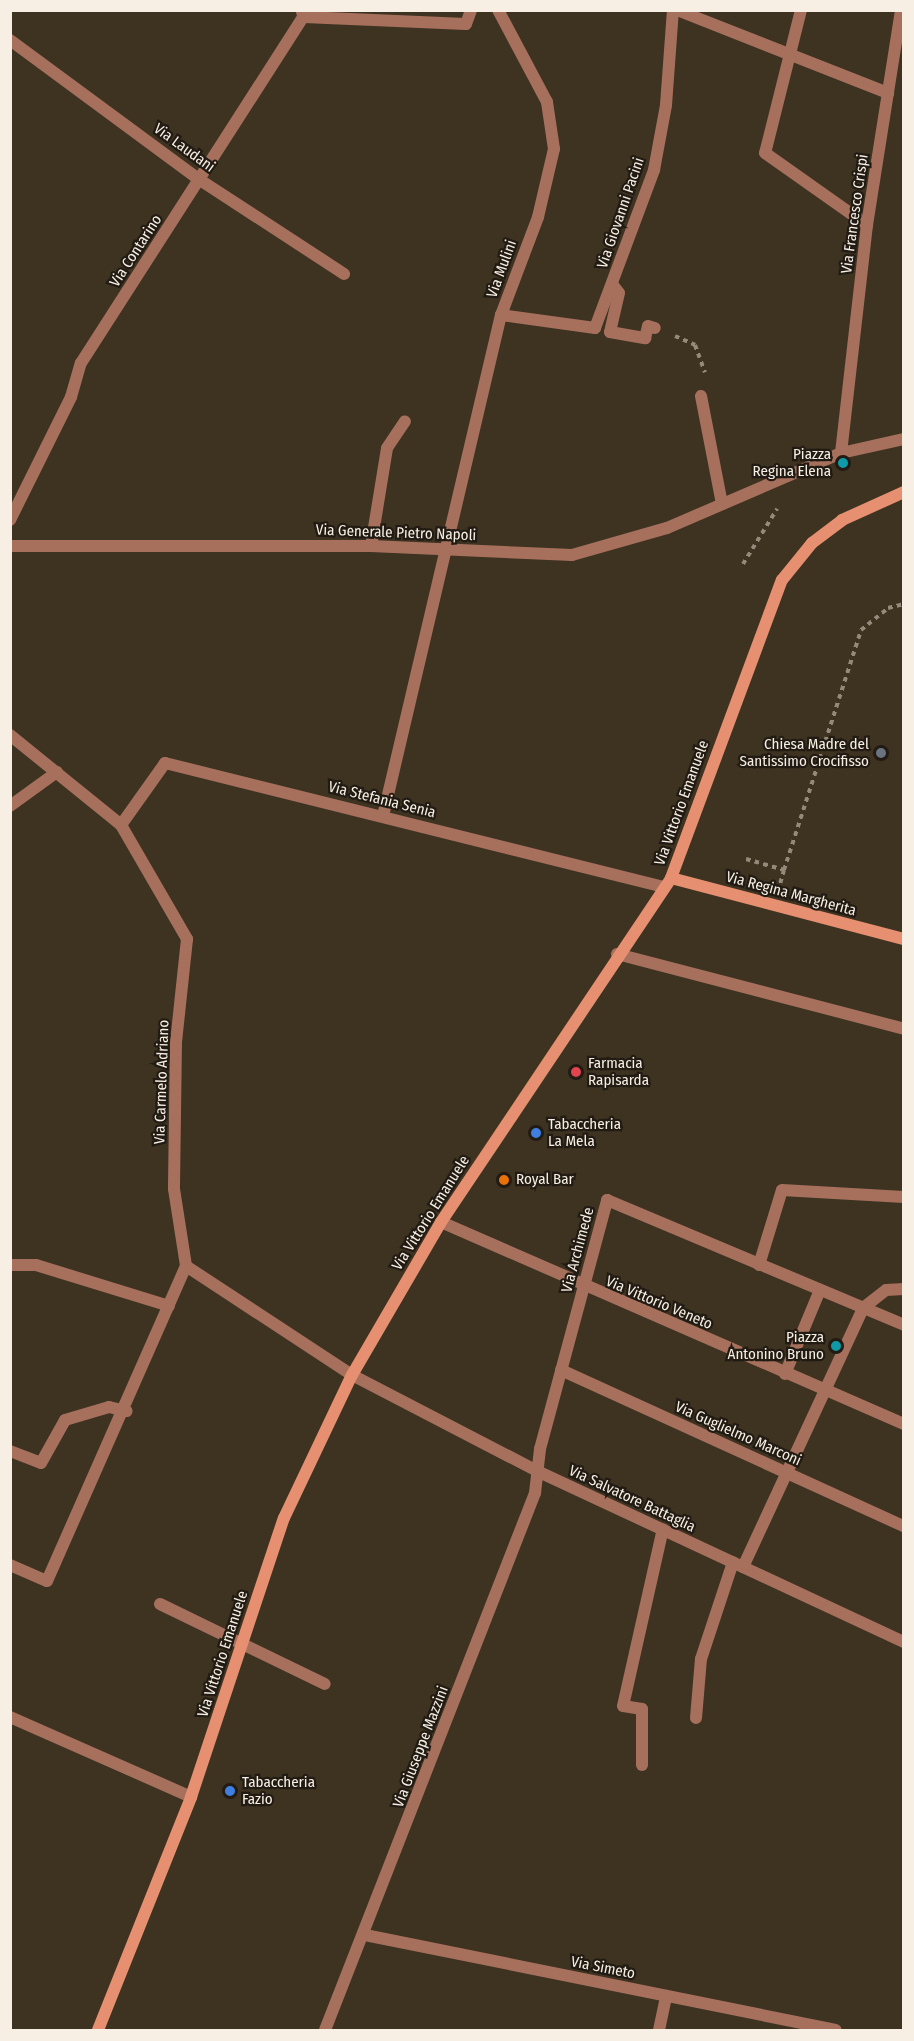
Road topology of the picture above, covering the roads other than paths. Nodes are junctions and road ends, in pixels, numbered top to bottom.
1 (471, 10) edge
2 (498, 10) edge
3 (675, 10) edge
4 (801, 10) edge
5 (304, 13) edge
6 (901, 24) edge
7 (10, 40) edge
8 (787, 56) junction
9 (888, 93) junction
10 (200, 180) junction
11 (867, 225) junction
12 (344, 274) dead end
13 (612, 284) junction
14 (501, 315) junction
15 (655, 328) road end
16 (701, 396) road end
17 (405, 421) dead end
18 (903, 439) edge
19 (841, 453) junction
20 (903, 492) edge
21 (722, 504) junction
22 (10, 520) edge
23 (10, 546) edge
24 (371, 546) junction
25 (450, 549) junction
26 (10, 735) edge
27 (57, 772) junction
28 (10, 806) edge
29 (383, 816) junction
30 (121, 825) junction
31 (667, 882) junction
32 (903, 939) edge
33 (617, 954) junction
34 (903, 1029) edge
35 (903, 1197) edge
36 (441, 1222) junction
37 (10, 1265) edge
38 (759, 1265) junction
39 (186, 1266) junction
40 (584, 1287) junction
41 (903, 1289) edge
42 (820, 1290) junction
43 (169, 1306) junction
44 (863, 1308) junction
45 (903, 1325) edge
46 (561, 1370) junction
47 (785, 1374) junction
48 (352, 1375) junction
49 (823, 1396) junction
50 (126, 1411) junction
51 (903, 1424) edge
52 (10, 1451) edge
53 (537, 1471) junction
54 (787, 1472) junction
55 (903, 1526) edge
56 (663, 1529) junction
57 (738, 1564) junction
58 (10, 1565) edge
59 (160, 1604) dead end
60 (903, 1642) edge
61 (242, 1643) junction
62 (326, 1684) dead end
63 (10, 1717) edge
64 (696, 1718) dead end
65 (642, 1766) dead end
66 (191, 1797) junction
67 (365, 1935) junction
68 (666, 1996) junction
69 (98, 2031) edge
70 (325, 2031) edge
71 (659, 2031) edge
72 (835, 2031) edge

1 - 5 street
2 - 14 street, Via Mulini
3 - 8 street
3 - 13 street, Via Giovanni Pacini
4 - 8 street
5 - 10 street, Via Contarino
6 - 9 street, Via Francesco Crispi
7 - 10 street, Via Laudani
8 - 9 street
8 - 11 street
9 - 11 street, Via Francesco Crispi
10 - 12 street, Via Laudani
10 - 22 street, Via Contarino
11 - 19 street, Via Francesco Crispi
13 - 14 street, Via Giovanni Pacini
13 - 15 street
14 - 25 street, Via Mulini
16 - 21 street
17 - 24 street
18 - 19 street, Via Generale Pietro Napoli
19 - 21 street, Via Generale Pietro Napoli
20 - 31 street, Via Vittorio Emanuele
21 - 25 street, Via Generale Pietro Napoli
23 - 24 street, Via Generale Pietro Napoli
24 - 25 street, Via Generale Pietro Napoli
25 - 29 street, Via Mulini
26 - 27 street, Via Carmelo Adriano
27 - 28 street
27 - 30 street, Via Carmelo Adriano
29 - 30 street, Via Stefania Senia
29 - 31 street, Via Stefania Senia
30 - 39 street, Via Carmelo Adriano
31 - 32 street, Via Regina Margherita
31 - 33 street, Via Vittorio Emanuele
33 - 34 street
33 - 36 street, Via Vittorio Emanuele
35 - 38 street
36 - 40 street, Via Vittorio Veneto
36 - 48 street, Via Vittorio Emanuele
37 - 43 street
38 - 40 street, Via Archimede
38 - 42 street, Via Archimede
39 - 43 street
39 - 48 street
40 - 46 street, Via Archimede
40 - 47 street, Via Vittorio Veneto
41 - 44 street
42 - 44 street, Via Archimede
42 - 47 street
43 - 50 street
44 - 45 street, Via Archimede
44 - 49 street
46 - 53 street, Via Archimede
46 - 54 street, Via Guglielmo Marconi
47 - 49 street, Via Vittorio Veneto
48 - 53 street, Via Salvatore Battaglia
48 - 61 street, Via Vittorio Emanuele
49 - 51 street, Via Vittorio Veneto
49 - 54 street
50 - 52 street
50 - 58 street
53 - 56 street, Via Salvatore Battaglia
53 - 67 street, Via Giuseppe Mazzini
54 - 55 street, Via Guglielmo Marconi
54 - 57 street
56 - 57 street, Via Salvatore Battaglia
56 - 65 street
57 - 60 street, Via Salvatore Battaglia
57 - 64 street
59 - 61 street
61 - 62 street
61 - 66 street, Via Vittorio Emanuele
63 - 66 street
66 - 69 street, Via Vittorio Emanuele
67 - 68 street, Via Simeto
67 - 70 street, Via Giuseppe Mazzini
68 - 71 street
68 - 72 street, Via Simeto

